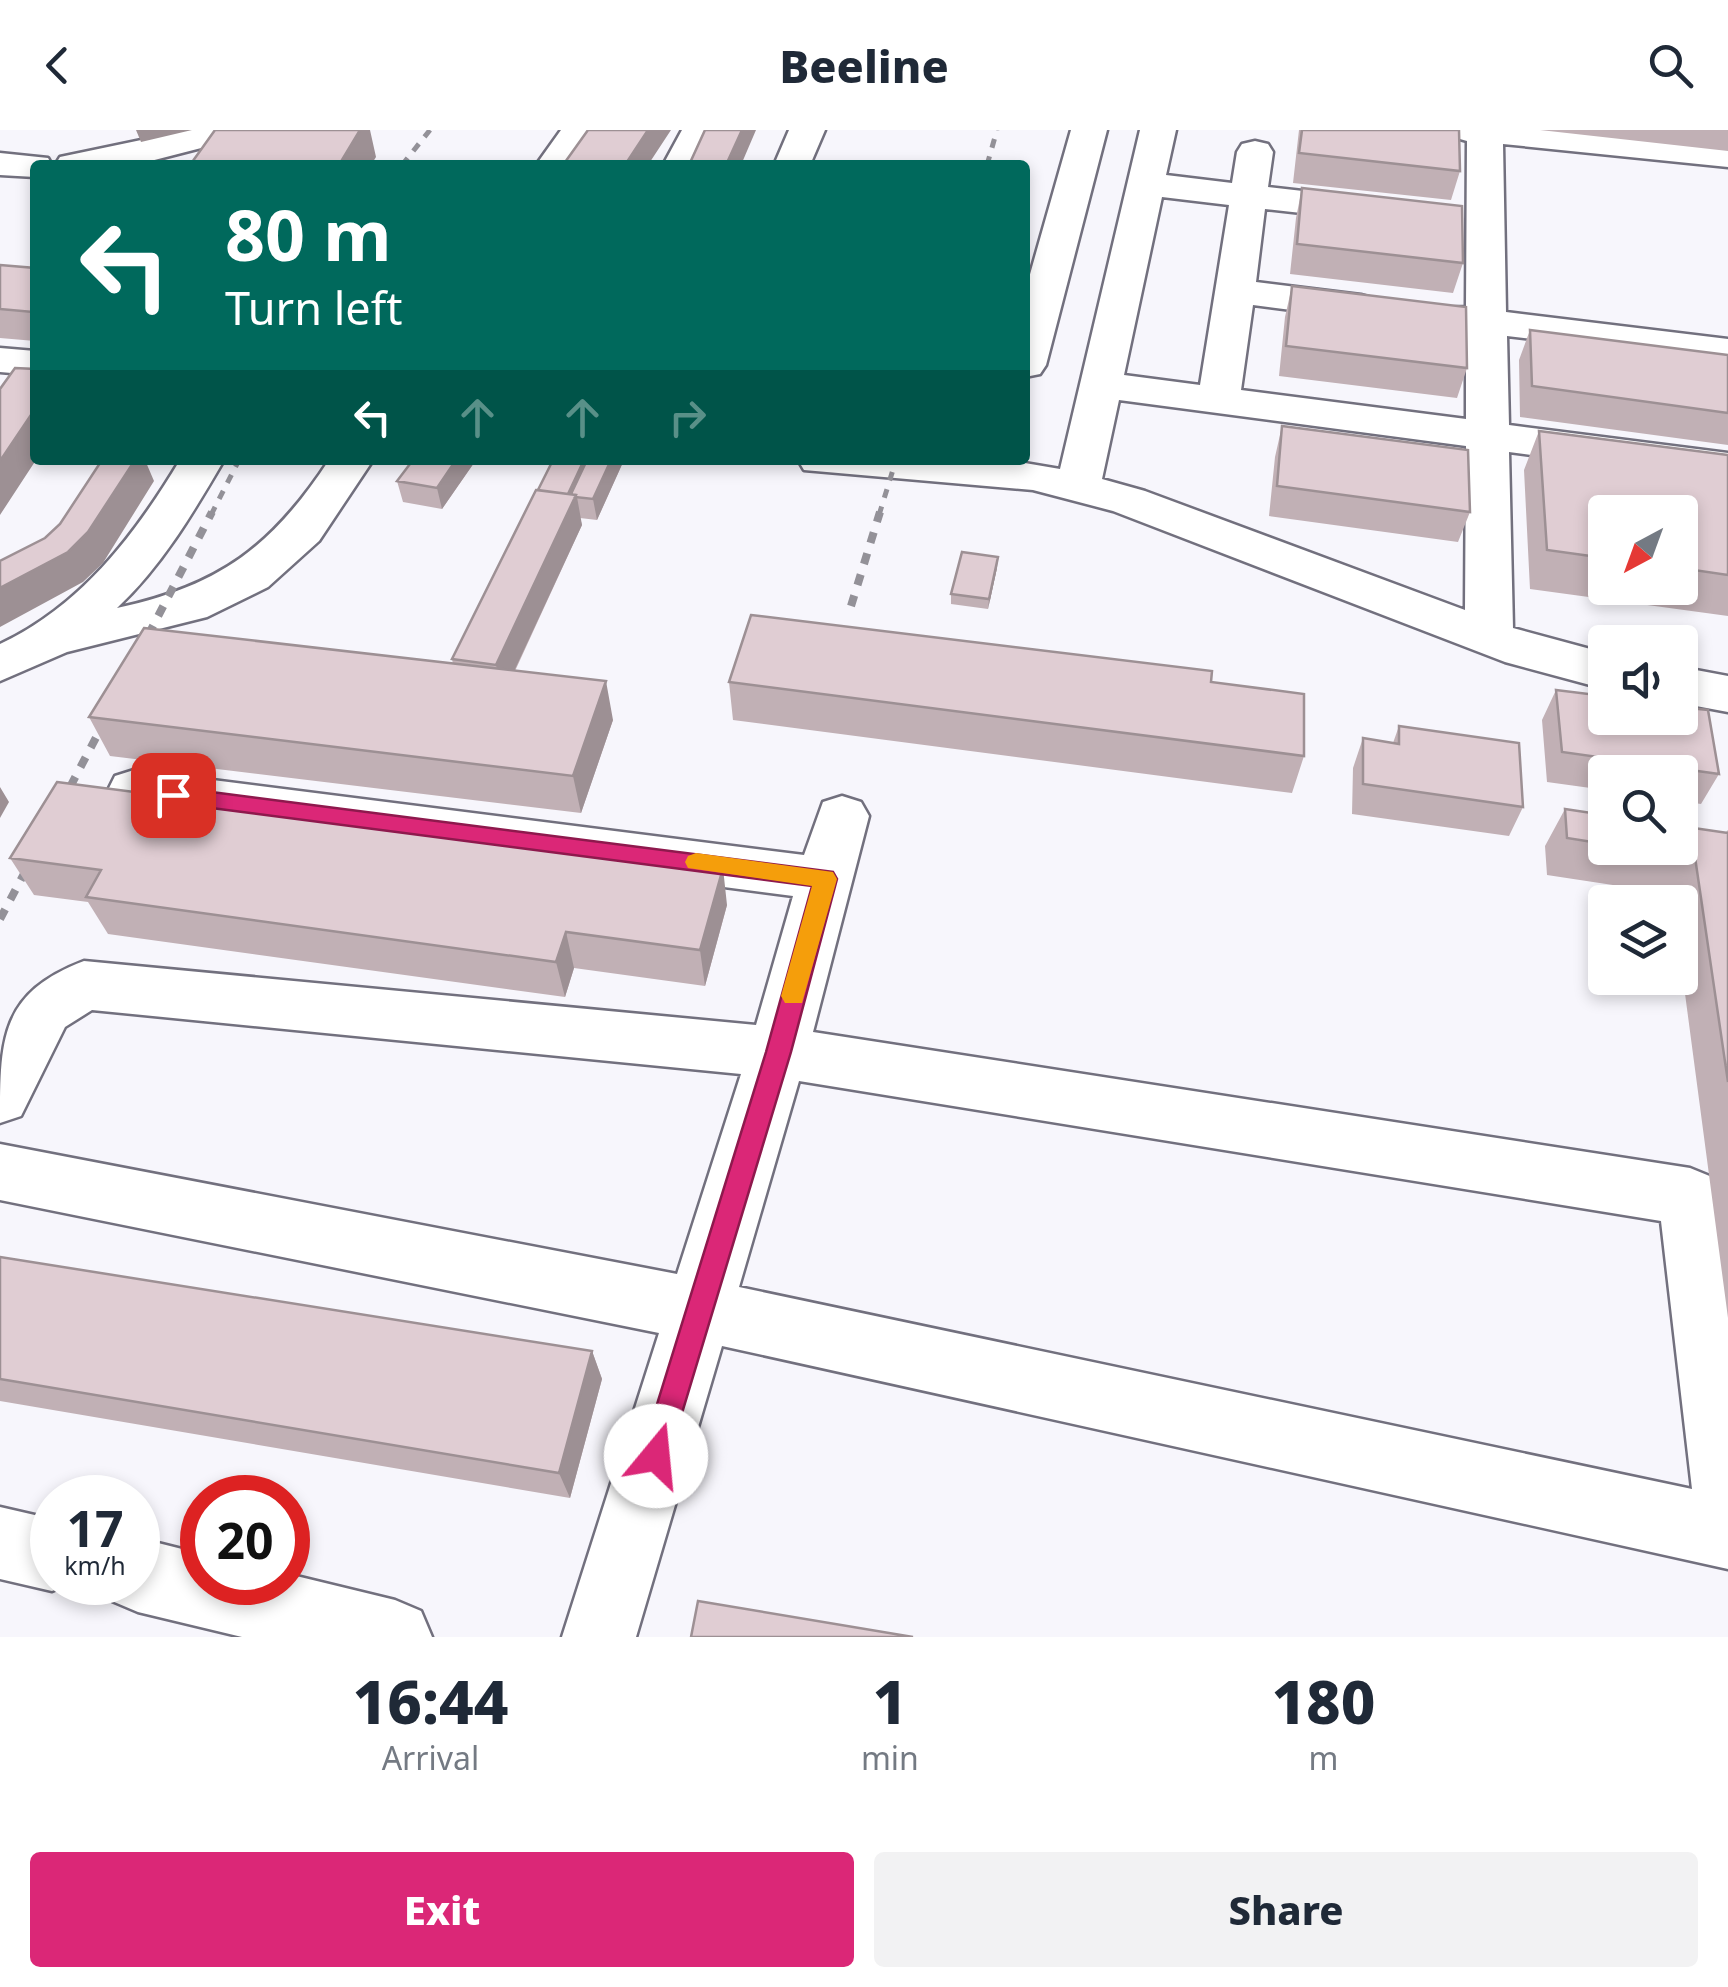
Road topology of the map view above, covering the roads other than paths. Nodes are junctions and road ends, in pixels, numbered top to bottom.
1 (232, 130) edge
2 (578, 130) edge
3 (700, 130) edge
4 (807, 130) edge
5 (1089, 130) edge
6 (1158, 130) edge
7 (1475, 131) edge
8 (1255, 152) dead end
9 (1728, 156) edge
10 (124, 160) edge
11 (557, 160) edge
12 (684, 160) edge
13 (794, 160) edge
14 (0, 164) edge
15 (30, 166) edge
16 (1146, 184) junction
17 (1248, 196) junction
18 (1407, 214) edge
19 (1235, 292) junction
20 (1487, 322) junction
21 (1030, 346) edge
22 (1728, 351) edge
23 (0, 360) edge
24 (30, 362) edge
25 (1100, 385) junction
26 (1218, 400) junction
27 (1488, 434) junction
28 (199, 465) edge
29 (349, 465) edge
30 (946, 465) edge
31 (997, 467) edge
32 (1728, 467) edge
33 (1078, 486) junction
34 (55, 638) junction
35 (1490, 638) junction
36 (0, 664) edge
37 (1588, 668) edge
38 (1698, 688) edge
39 (1728, 694) edge
40 (134, 790) edge
41 (842, 816) dead end
42 (825, 879) junction
43 (778, 1052) junction
44 (0, 1098) edge
45 (0, 1172) edge
46 (700, 1310) junction
47 (1728, 1491) edge
48 (1728, 1533) edge
49 (0, 1542) edge
50 (30, 1550) edge
51 (160, 1581) edge
52 (394, 1637) edge
53 (600, 1637) edge

1 - 10 lane
2 - 11 lane
3 - 12 lane
4 - 13 lane
5 - 21 lane
6 - 16 lane
7 - 9 lane
7 - 20 lane
8 - 17 lane
14 - 15 lane
16 - 17 lane
16 - 25 lane
17 - 18 lane
17 - 19 lane
19 - 20 lane
19 - 26 lane
20 - 22 lane
20 - 27 lane
23 - 24 lane
25 - 26 lane
25 - 33 lane
26 - 27 lane
27 - 32 lane
27 - 35 lane
28 - 34 lane
29 - 34 lane
30 - 31 lane
31 - 33 lane
33 - 35 lane
34 - 36 lane
35 - 37 lane
38 - 39 lane
40 - 42 lane
41 - 42 lane
42 - 43 lane
43 - 44 lane
43 - 46 lane
43 - 47 lane
45 - 46 lane
46 - 48 lane
46 - 53 lane
49 - 50 lane
51 - 52 lane

